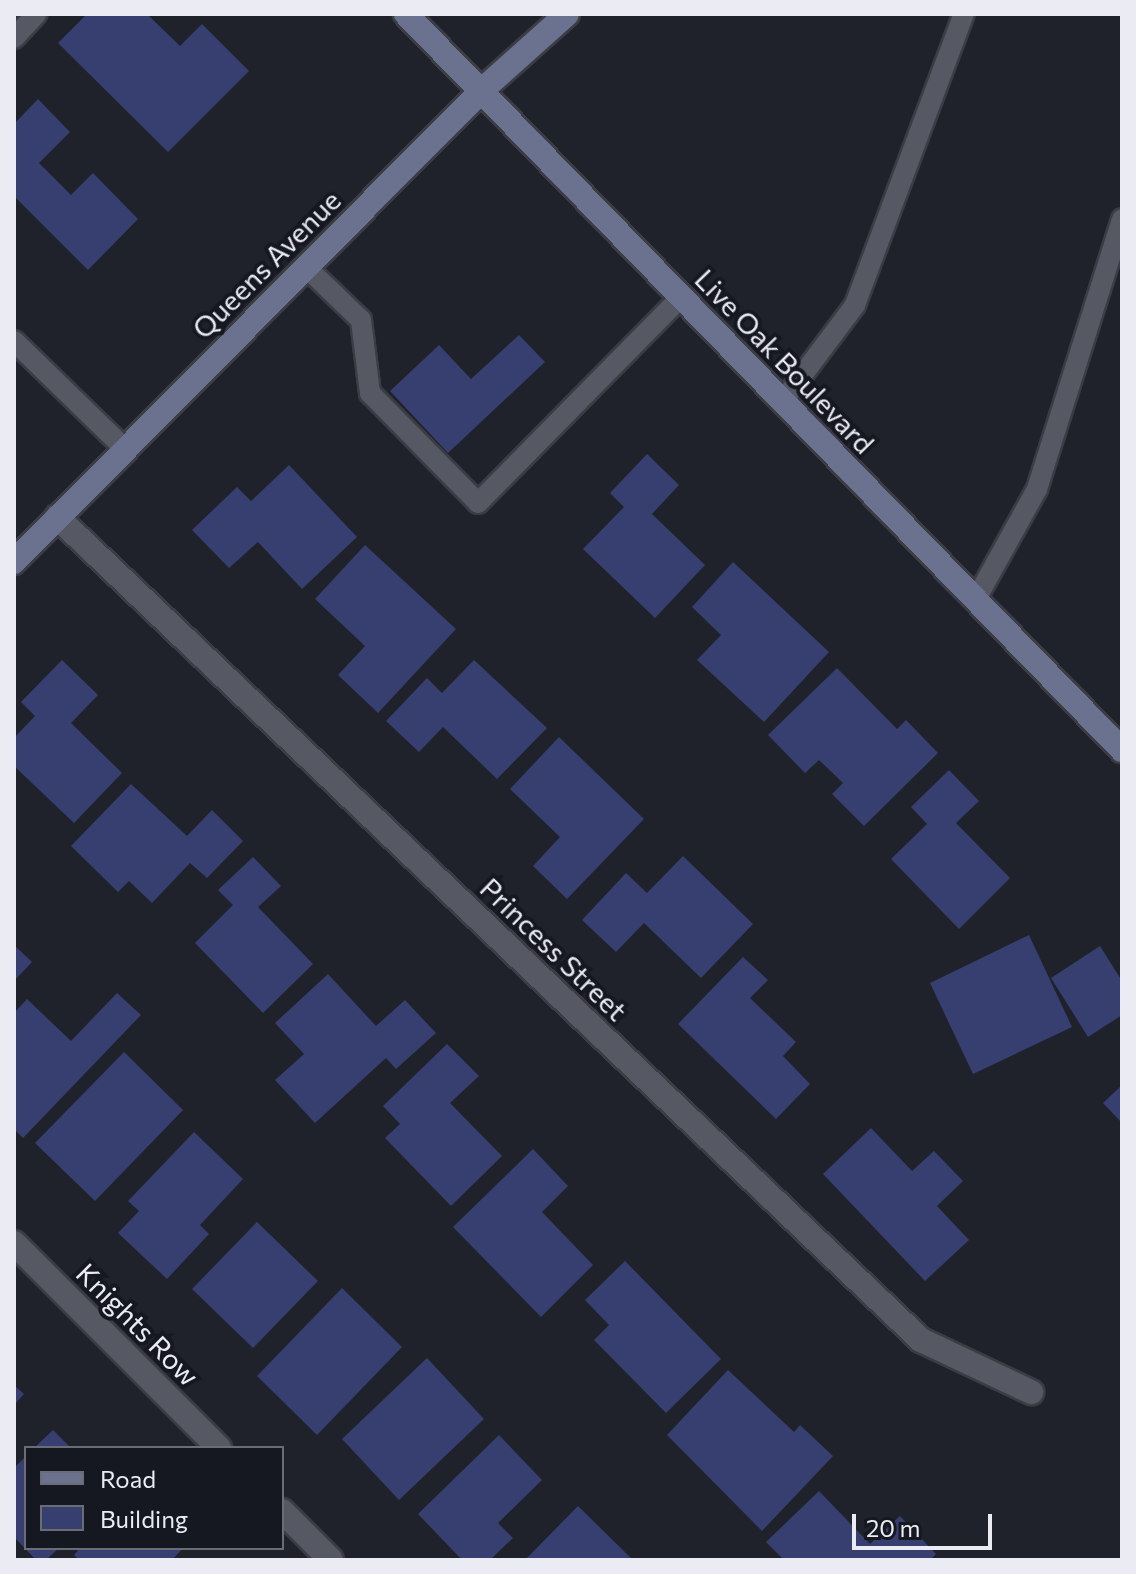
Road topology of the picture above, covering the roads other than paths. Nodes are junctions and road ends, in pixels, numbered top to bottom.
1 (36, 14) edge
2 (406, 14) edge
3 (567, 14) edge
4 (964, 14) edge
5 (14, 38) edge
6 (481, 91) junction
7 (1122, 219) edge
8 (306, 267) junction
9 (681, 297) junction
10 (14, 341) edge
11 (783, 401) junction
12 (125, 449) junction
13 (57, 517) junction
14 (14, 562) edge
15 (976, 599) junction
16 (1122, 750) edge
17 (14, 1243) edge
18 (1031, 1392) dead end
19 (217, 1446) edge
20 (284, 1513) edge
21 (331, 1560) edge

1 - 5 lane
2 - 6 main road, Live Oak Boulevard
3 - 6 main road, Queens Avenue
4 - 11 lane
6 - 8 main road, Queens Avenue
6 - 9 main road, Live Oak Boulevard
7 - 15 lane
8 - 9 lane
8 - 12 main road, Queens Avenue
9 - 11 main road, Live Oak Boulevard
10 - 12 lane
11 - 15 main road, Live Oak Boulevard
12 - 13 main road, Queens Avenue
13 - 14 main road, Queens Avenue
13 - 18 street, Princess Street
15 - 16 main road, Live Oak Boulevard
17 - 19 street, Knights Row
20 - 21 street

